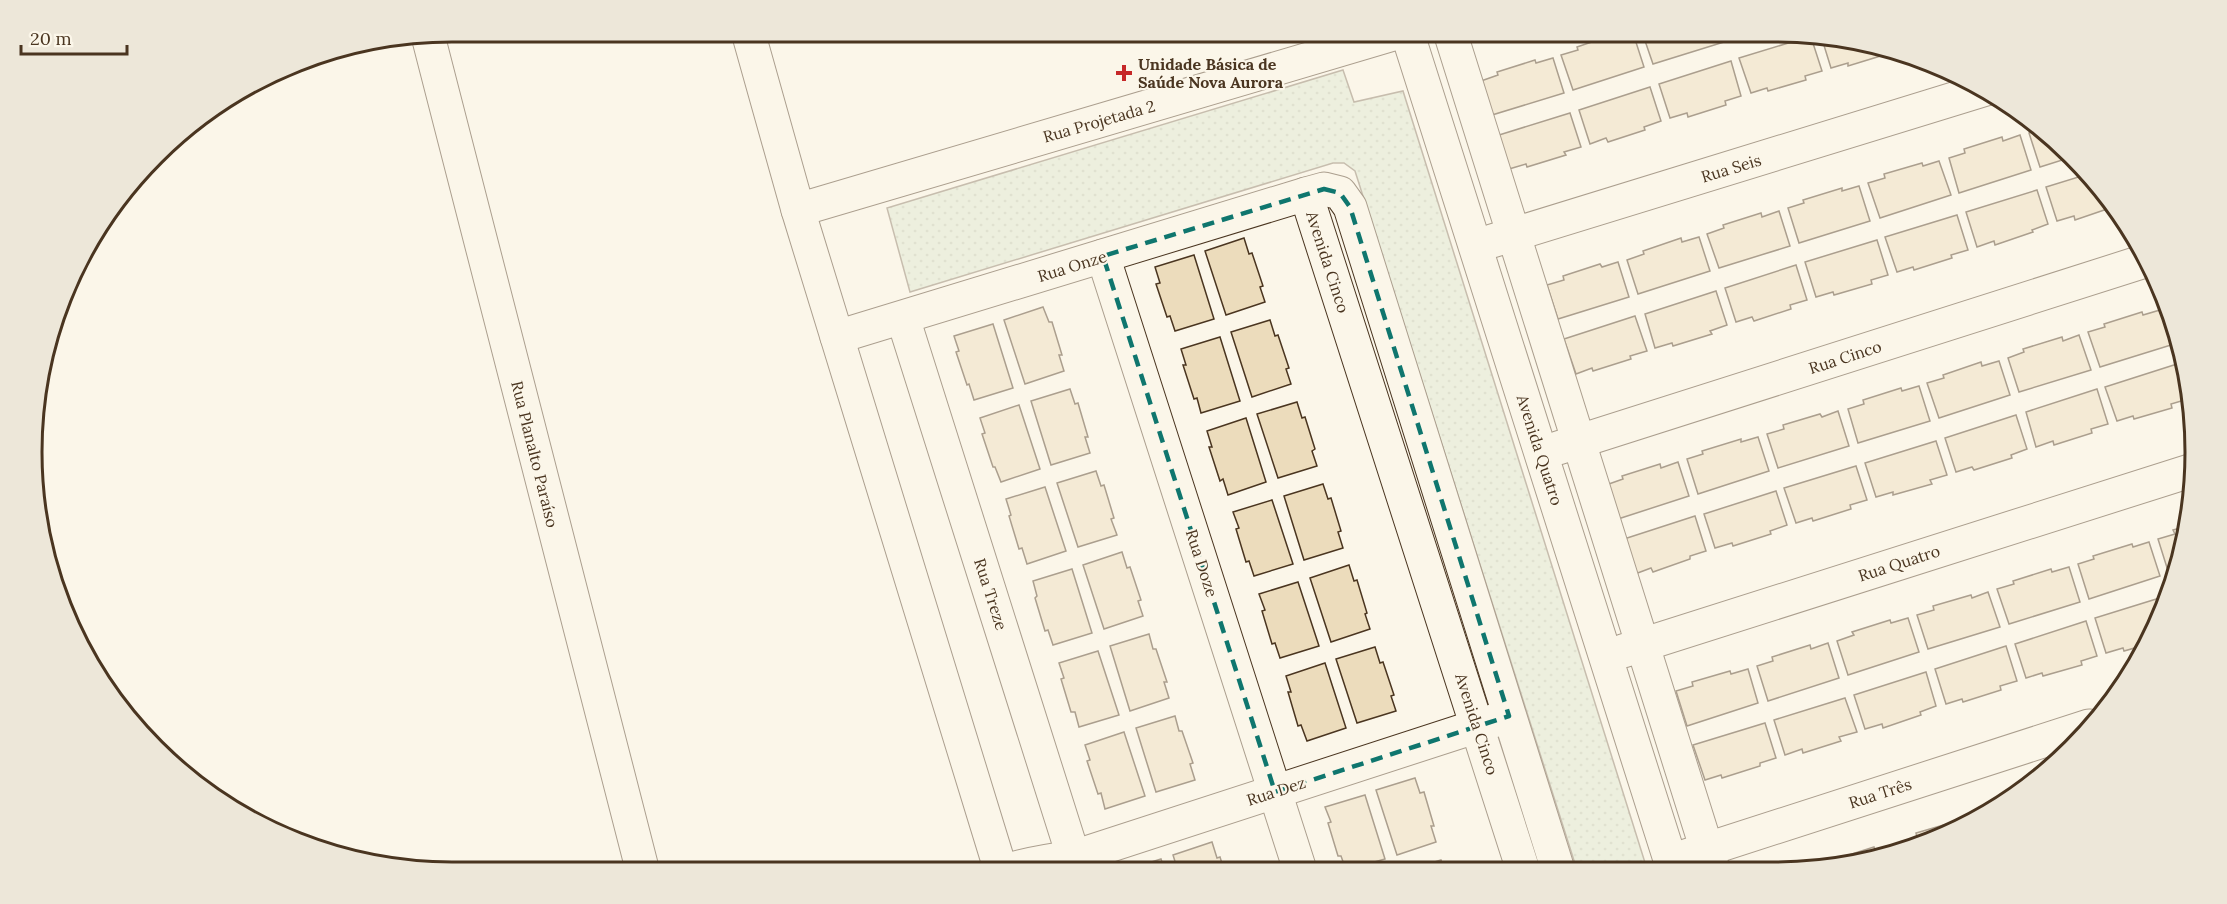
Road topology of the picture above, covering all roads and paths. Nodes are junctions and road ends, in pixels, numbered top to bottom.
1 (751, 42) edge
2 (1366, 42) edge
3 (1410, 42) edge
4 (1453, 42) edge
5 (430, 43) edge
6 (1973, 93) edge
7 (1306, 194) junction
8 (798, 210) junction
9 (1514, 235) junction
10 (1476, 247) junction
11 (1102, 256) junction
12 (2139, 263) edge
13 (903, 318) junction
14 (837, 337) junction
15 (1579, 442) junction
16 (1541, 453) junction
17 (2184, 473) edge
18 (1642, 645) junction
19 (1606, 657) junction
20 (1509, 716) junction
21 (1478, 726) junction
22 (2075, 731) edge
23 (1275, 792) junction
24 (1710, 859) edge
25 (640, 862) edge
26 (1000, 862) edge
27 (1075, 862) edge
28 (1082, 862) edge
29 (1297, 862) edge
30 (1520, 862) edge
31 (1555, 862) edge
32 (1671, 862) edge
33 (1691, 862) edge

1 - 8 street
2 - 8 street, Rua Projetada 2
3 - 10 street, Avenida Quatro
4 - 9 street
5 - 25 street, Rua Planalto Paraíso
6 - 9 street, Rua Seis
7 - 11 street, Rua Onze
7 - 20 street, Avenida Cinco
7 - 21 street, Avenida Cinco
8 - 14 street
9 - 10 street, Rua Seis
9 - 15 street
10 - 16 street, Avenida Quatro
11 - 13 street, Rua Onze
11 - 23 street, Rua Doze
12 - 15 street, Rua Cinco
13 - 14 street, Rua Onze
13 - 27 street, Rua Treze
14 - 26 street
15 - 16 street, Rua Cinco
15 - 18 street
16 - 19 street, Avenida Quatro
17 - 18 street, Rua Quatro
18 - 19 street, Rua Quatro
18 - 24 street
19 - 32 street, Avenida Quatro
20 - 21 street, Rua Dez
20 - 31 street, Avenida Cinco
21 - 23 street, Rua Dez
21 - 30 street, Avenida Cinco
22 - 24 street, Rua Três
23 - 28 street, Rua Dez
23 - 29 street, Rua Doze
24 - 33 street, Rua Três

